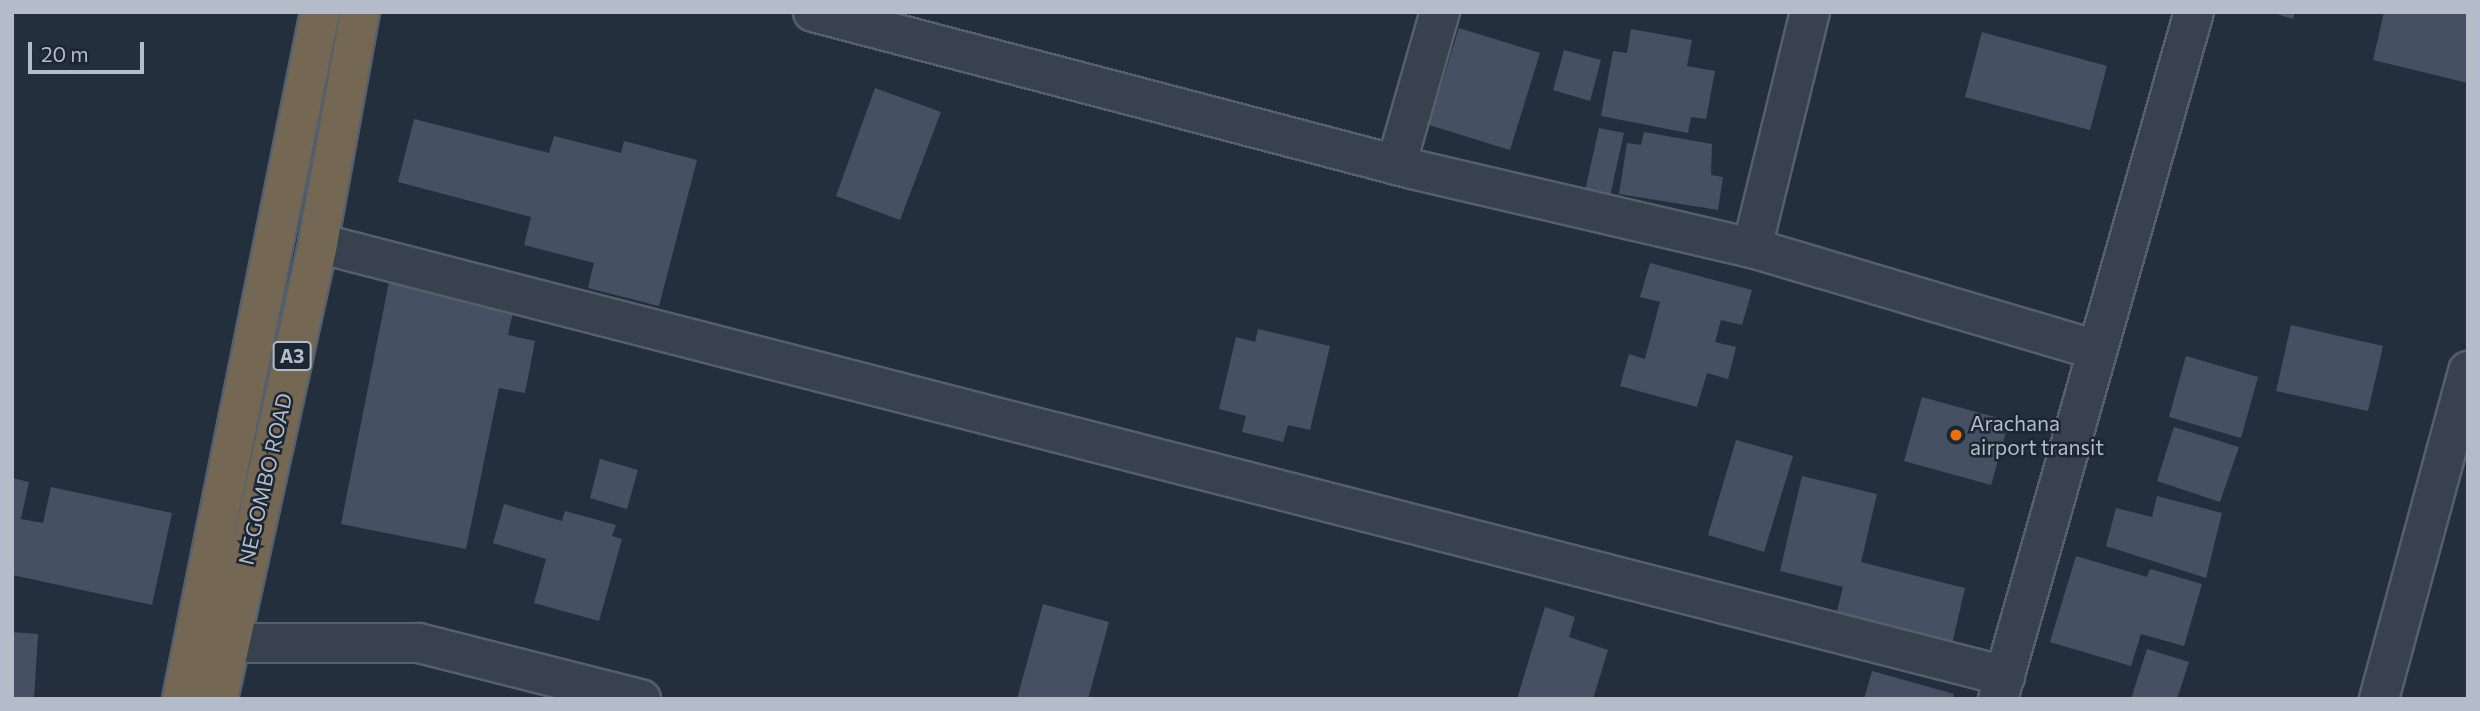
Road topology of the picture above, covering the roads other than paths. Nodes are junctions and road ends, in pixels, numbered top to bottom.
1 (320, 12) edge
2 (360, 12) edge
3 (813, 12) edge
4 (1440, 12) edge
5 (1810, 12) edge
6 (2194, 12) edge
7 (1396, 165) junction
8 (318, 243) junction
9 (1752, 248) junction
10 (2094, 349) junction
11 (2468, 371) edge
12 (228, 643) junction
13 (2002, 687) edge
14 (182, 699) edge
15 (218, 699) edge
16 (642, 699) edge
17 (2379, 699) edge

1 - 14 highway, NEGOMBO ROAD / A3
2 - 8 highway, NEGOMBO ROAD / A3
3 - 7 street
4 - 7 street
5 - 9 street
6 - 10 street
7 - 9 street
8 - 12 highway, NEGOMBO ROAD / A3
8 - 13 street
9 - 10 street
10 - 13 street
11 - 17 street
12 - 15 highway, NEGOMBO ROAD / A3
12 - 16 street

